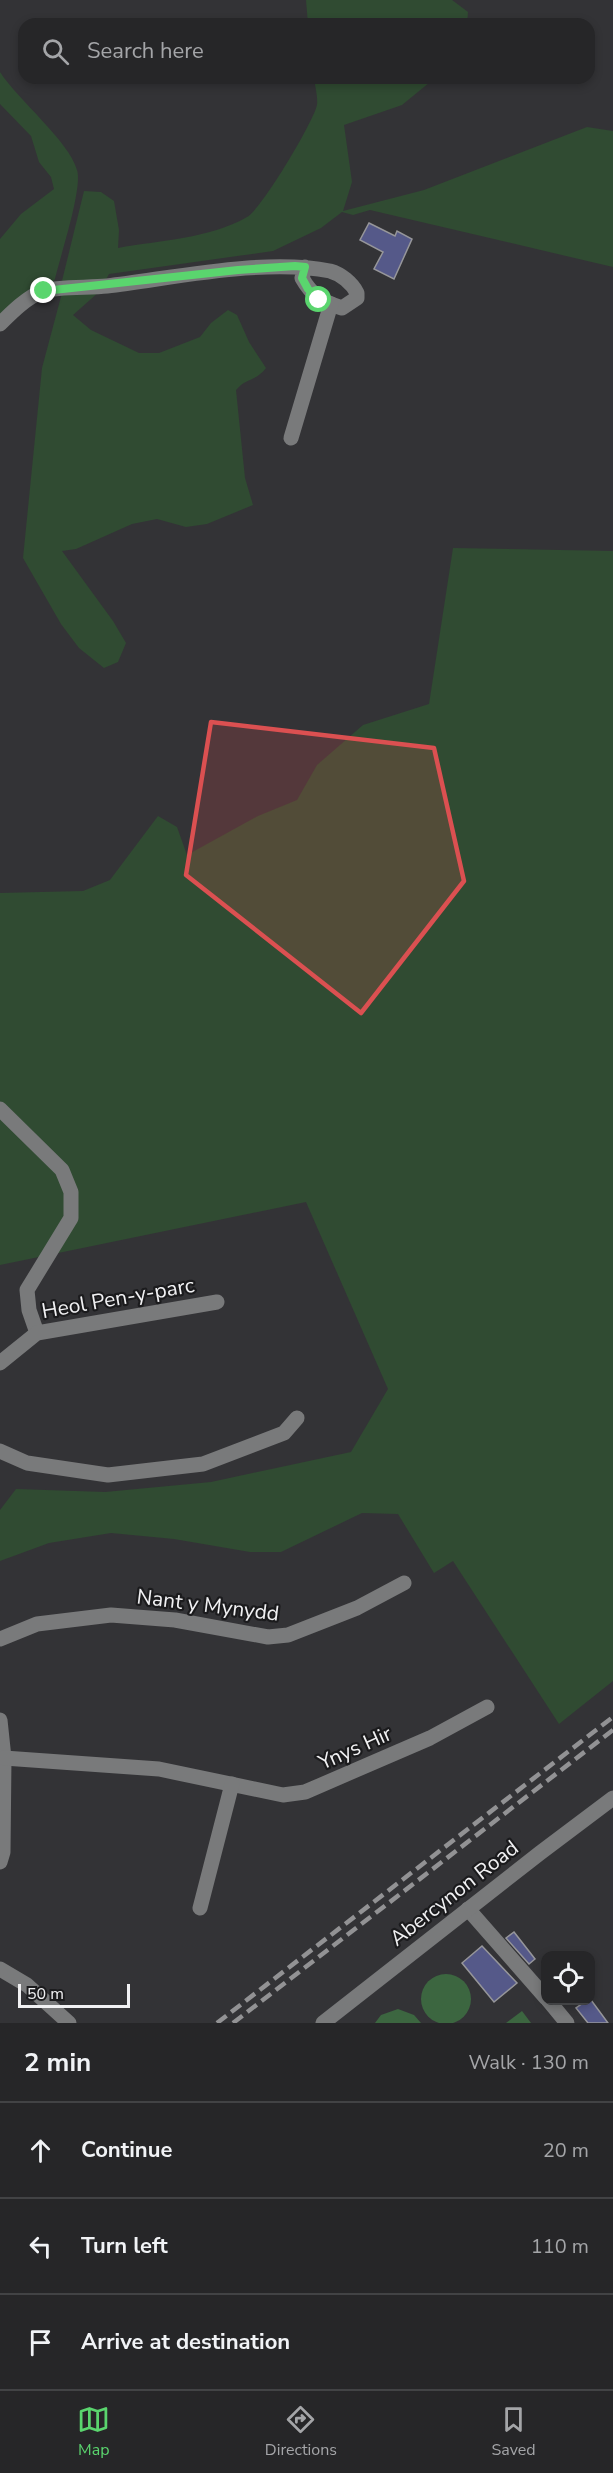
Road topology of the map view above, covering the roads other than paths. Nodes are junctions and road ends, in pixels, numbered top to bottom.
1 (305, 267) junction
2 (331, 304) junction
3 (0, 324) edge
4 (291, 438) dead end
5 (0, 1109) edge
6 (217, 1302) dead end
7 (37, 1333) junction
8 (0, 1363) edge
9 (297, 1418) dead end
10 (0, 1451) edge
11 (404, 1583) dead end
12 (0, 1639) edge
13 (487, 1707) dead end
14 (0, 1720) edge
15 (4, 1758) junction
16 (232, 1784) junction
17 (613, 1798) edge
18 (1, 1855) edge
19 (200, 1908) dead end
20 (468, 1909) junction
21 (0, 1969) edge
22 (541, 1992) edge
23 (552, 2005) edge
24 (69, 2023) edge
25 (323, 2023) edge
26 (567, 2023) edge

1 - 2 street
1 - 2 street
1 - 3 street
2 - 4 street
5 - 7 street
6 - 7 street, Heol Pen-y-parc
7 - 8 street, Heol Pen-y-parc
9 - 10 street
11 - 12 street, Nant y Mynydd
13 - 16 street, Ynys Hir
14 - 15 street
15 - 16 street, Ynys Hir
15 - 18 street
16 - 19 street
17 - 20 street, Abercynon Road
20 - 22 street
20 - 25 street, Abercynon Road
21 - 24 street
23 - 26 street

